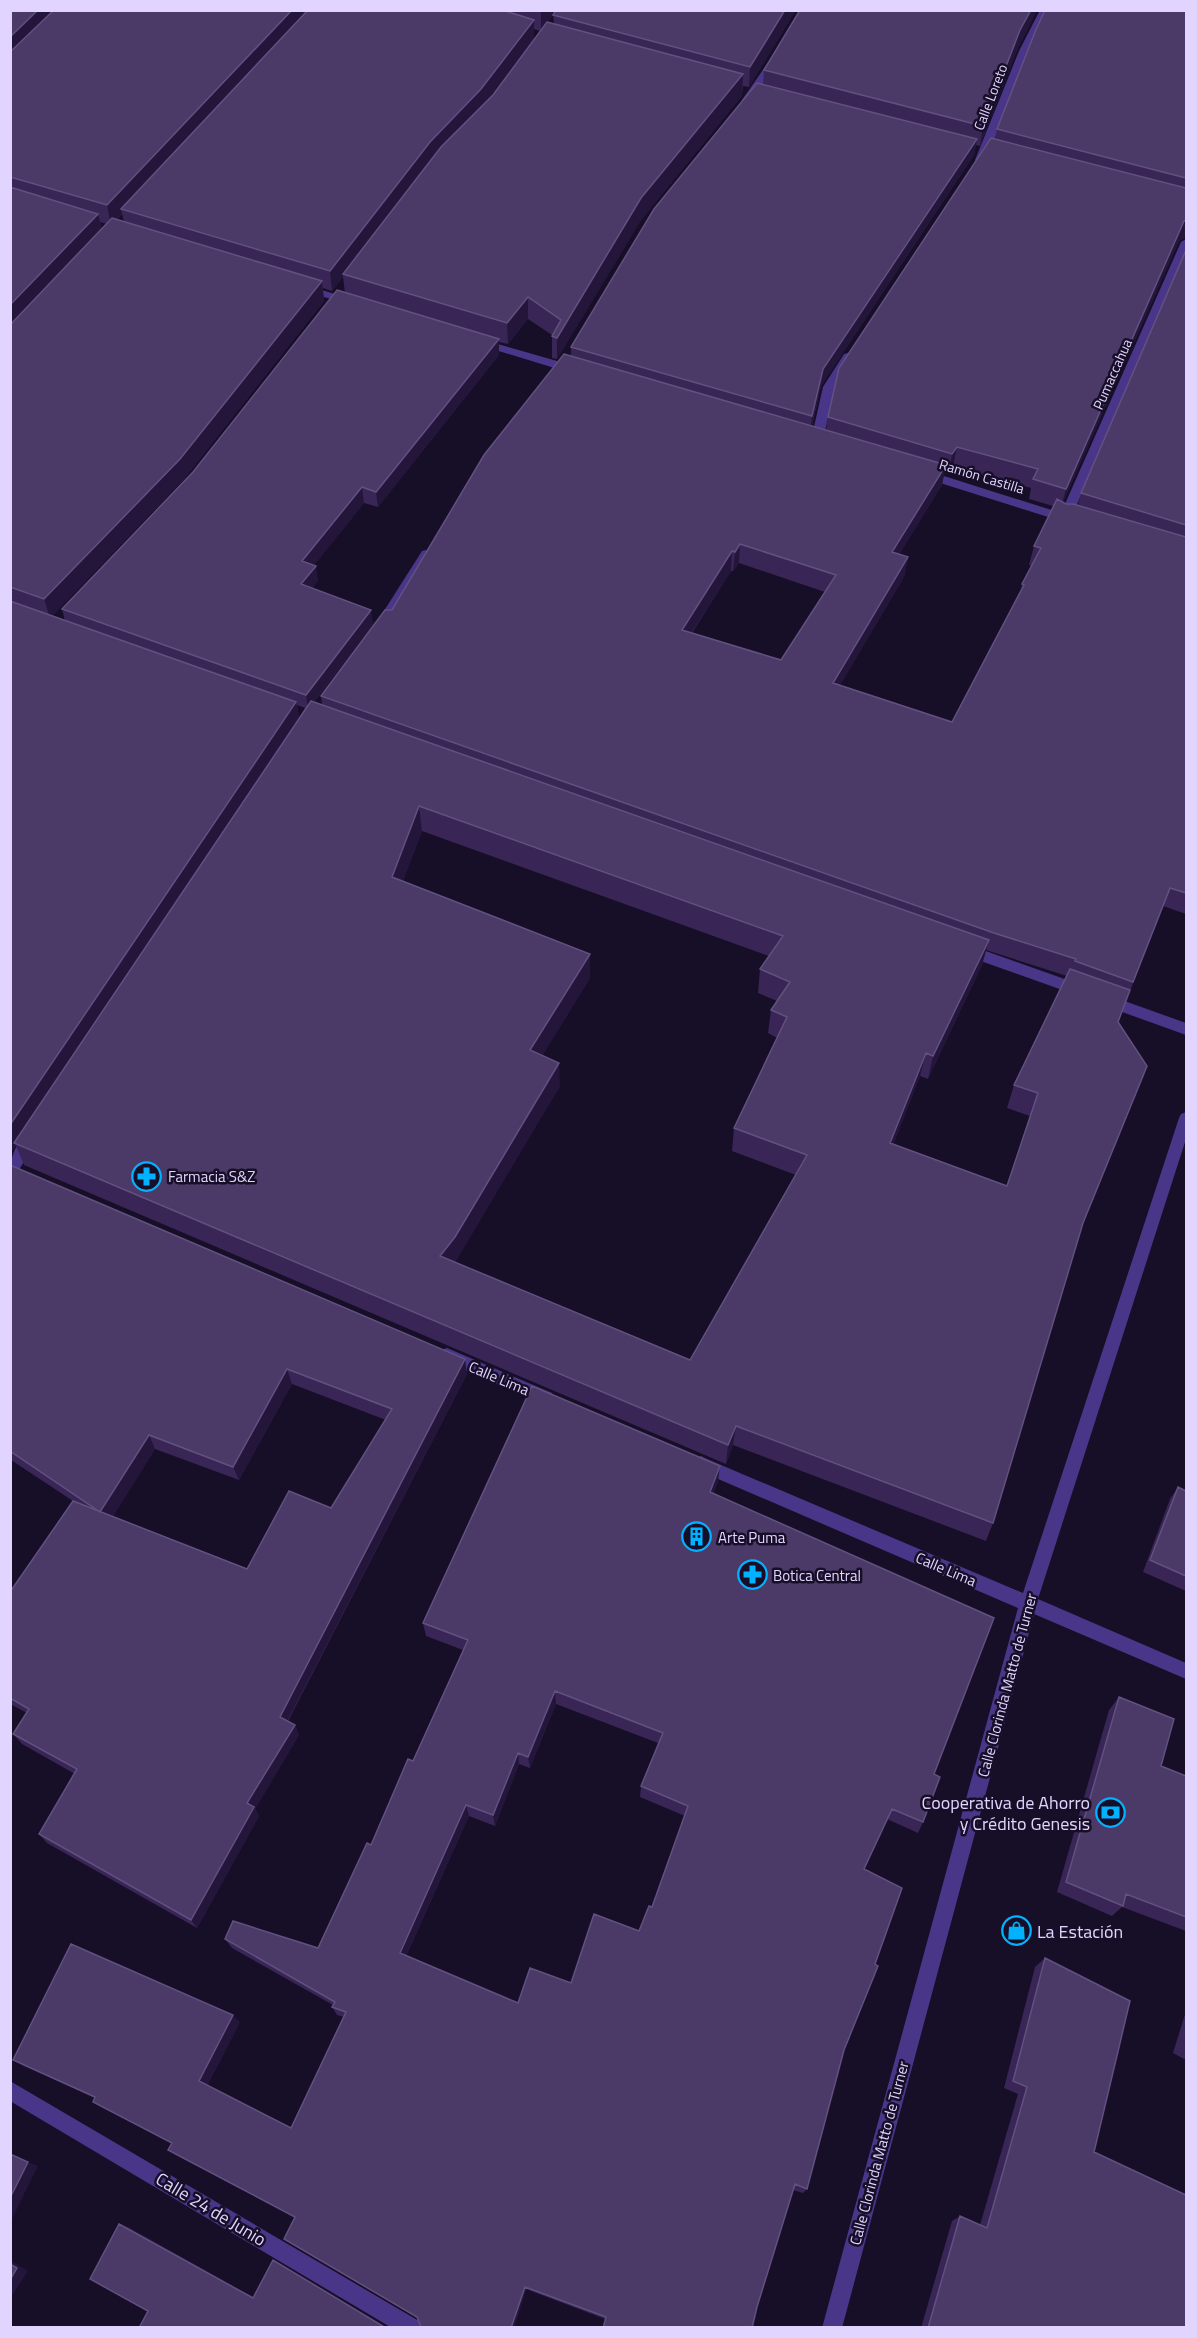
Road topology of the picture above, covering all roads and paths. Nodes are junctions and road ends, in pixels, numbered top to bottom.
1 (1045, 10) edge
2 (782, 47) edge
3 (739, 110) edge
4 (974, 148) edge
5 (991, 153) junction
6 (972, 171) edge
7 (1186, 242) edge
8 (291, 284) edge
9 (358, 304) edge
10 (471, 339) edge
11 (855, 348) edge
12 (583, 373) edge
13 (817, 440) edge
14 (919, 472) edge
15 (1070, 519) joint
16 (431, 545) edge
17 (370, 641) edge
18 (951, 945) edge
19 (1186, 1029) edge
20 (1186, 1118) edge
21 (37, 1131) edge
22 (14, 1170) edge
23 (427, 1347) edge
24 (558, 1403) edge
25 (689, 1459) edge
26 (1028, 1604) junction
27 (1186, 1671) edge
28 (10, 2090) edge
29 (412, 2328) edge
30 (832, 2328) edge

1 - 5 street, Calle Loreto
2 - 3 street
4 - 5 street
5 - 6 street, Calle Loreto
7 - 15 street, Pumaccahua
8 - 9 street
10 - 12 street
11 - 13 street
14 - 15 street, Ramón Castilla
16 - 17 street
18 - 19 street
20 - 26 street, Calle Clorinda Matto de Turner
21 - 22 street
23 - 24 street, Calle Lima
25 - 26 street, Calle Lima
26 - 27 street, Calle Lima
26 - 30 street, Calle Clorinda Matto de Turner
28 - 29 street, Calle 24 de Junio

